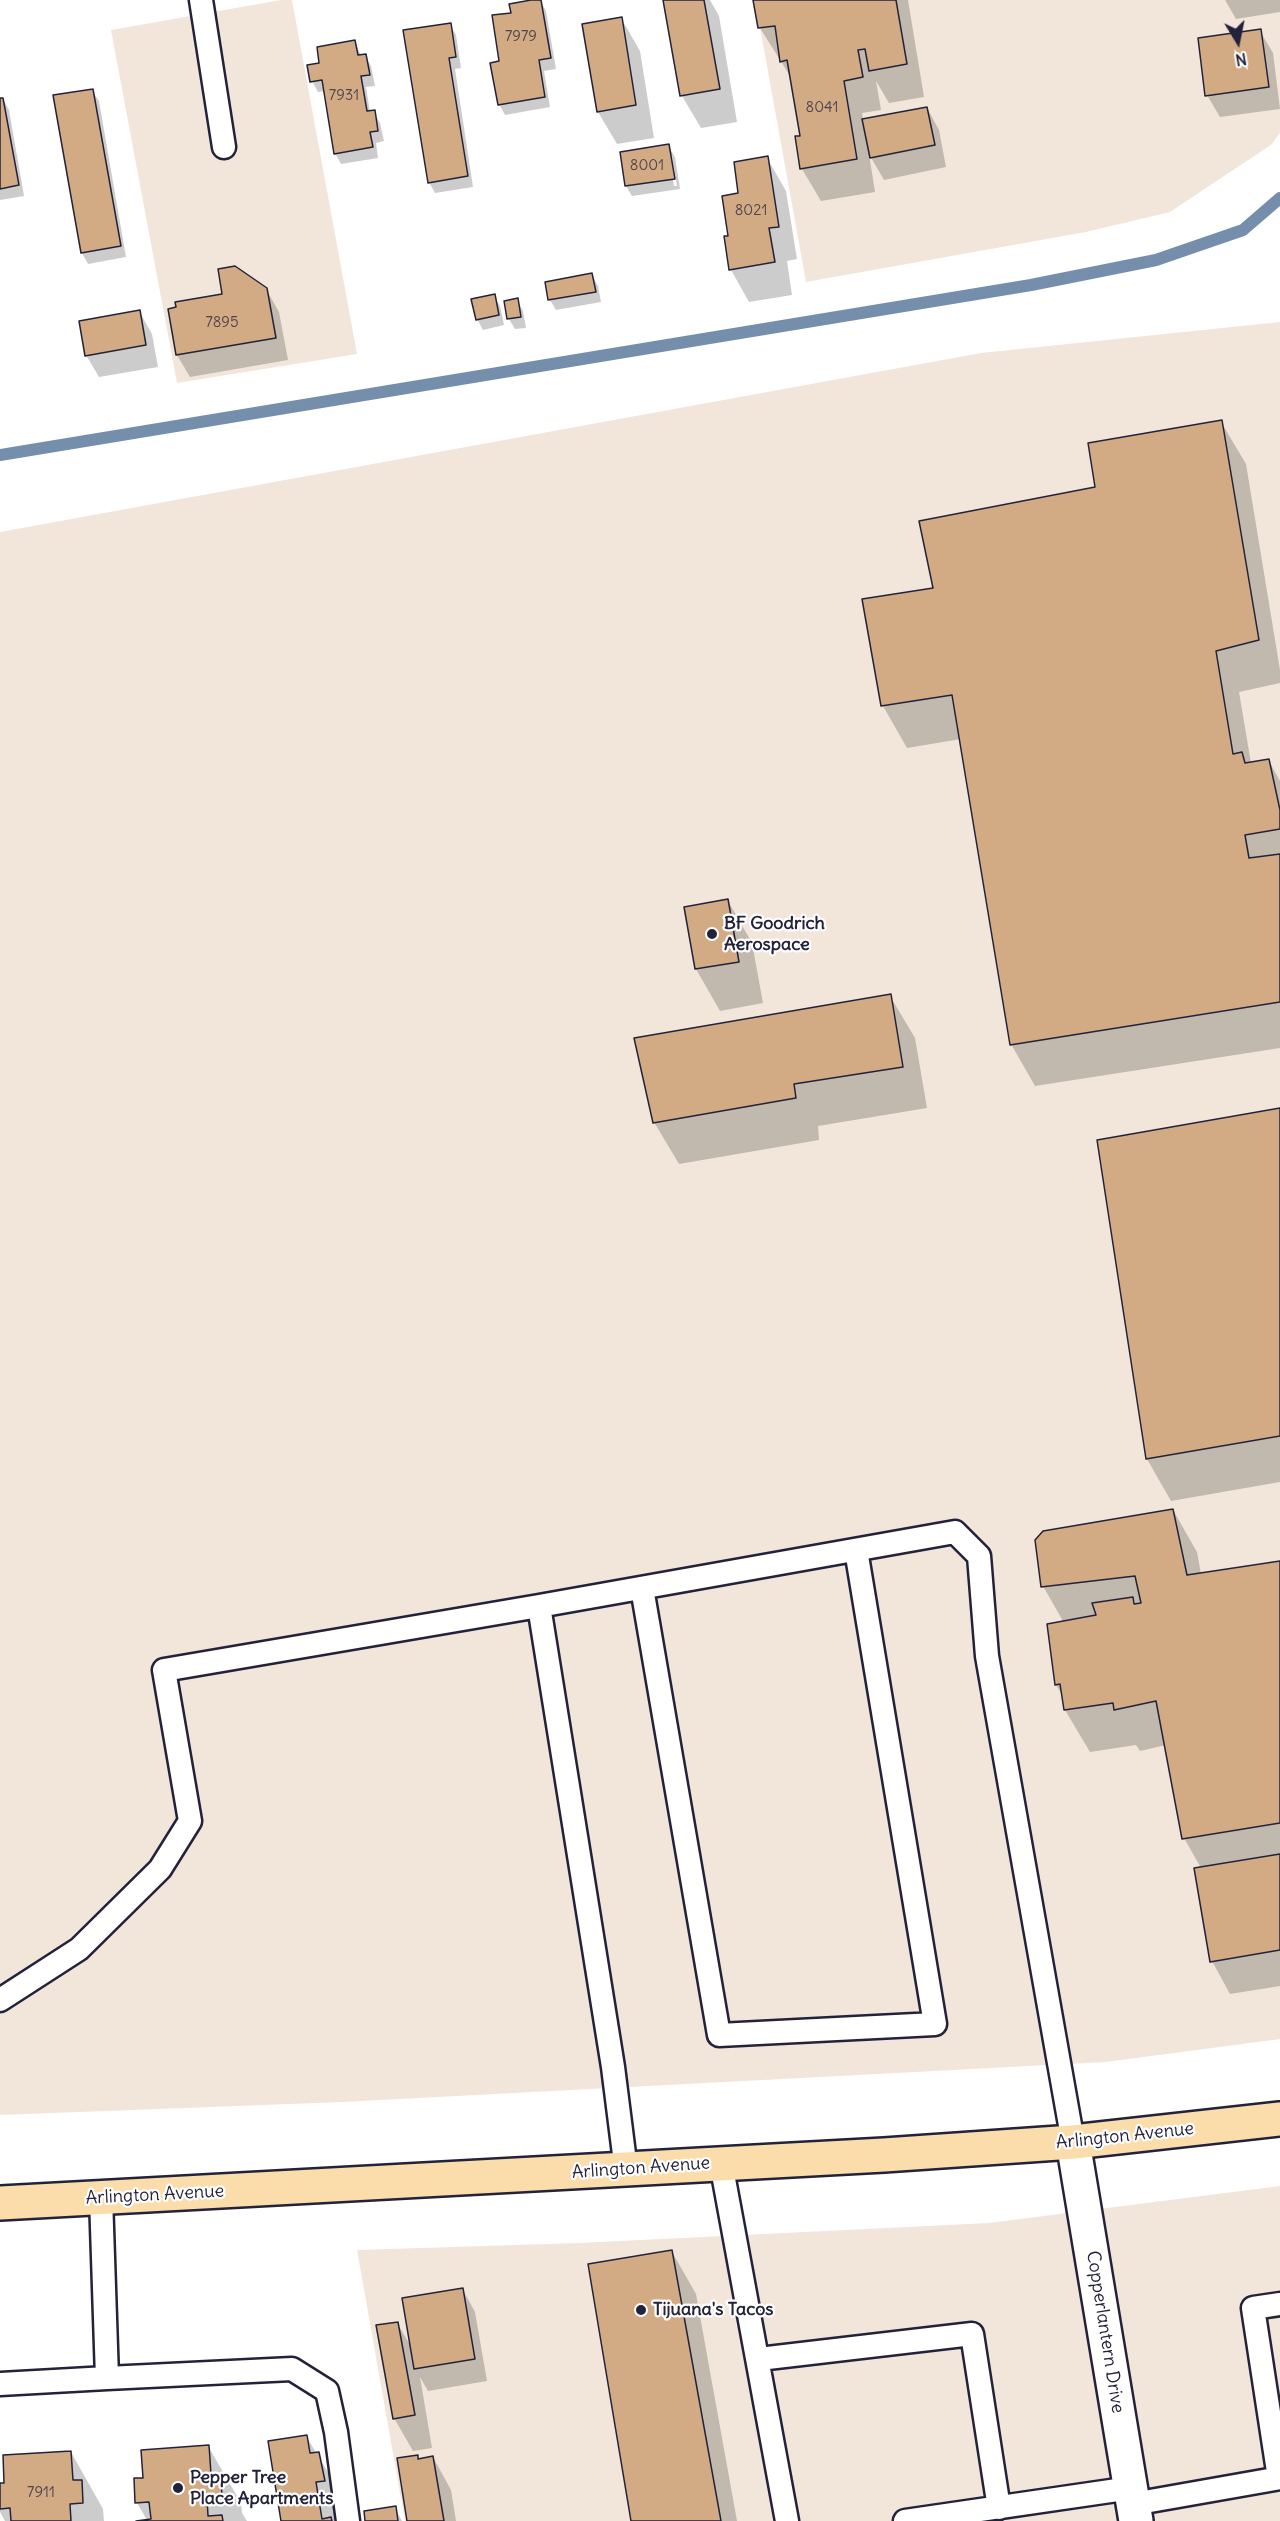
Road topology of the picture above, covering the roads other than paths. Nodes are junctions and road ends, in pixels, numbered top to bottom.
1 (201, 0) edge
2 (224, 147) dead end
3 (856, 1550) junction
4 (642, 1588) junction
5 (539, 1606) junction
6 (0, 2000) edge
7 (1280, 2119) edge
8 (1073, 2142) junction
9 (722, 2163) junction
10 (627, 2170) junction
11 (101, 2198) junction
12 (0, 2202) edge
13 (1280, 2304) edge
14 (759, 2359) junction
15 (107, 2378) junction
16 (0, 2384) edge
17 (1279, 2478) edge
18 (1134, 2505) edge
19 (999, 2508) junction
20 (348, 2521) edge
21 (787, 2521) edge
22 (905, 2521) edge

1 - 2 lane
3 - 4 lane
3 - 4 lane
3 - 8 lane
4 - 5 lane
5 - 6 lane
5 - 10 lane
7 - 8 main road, Arlington Avenue
8 - 9 main road, Arlington Avenue
8 - 18 street, Copperlantern Drive
9 - 10 main road, Arlington Avenue
9 - 14 lane
10 - 11 main road, Arlington Avenue
11 - 12 main road, Arlington Avenue
11 - 15 lane
13 - 17 lane
14 - 19 lane
14 - 21 lane
15 - 16 lane
15 - 20 lane
17 - 18 lane
18 - 19 lane
19 - 22 lane

